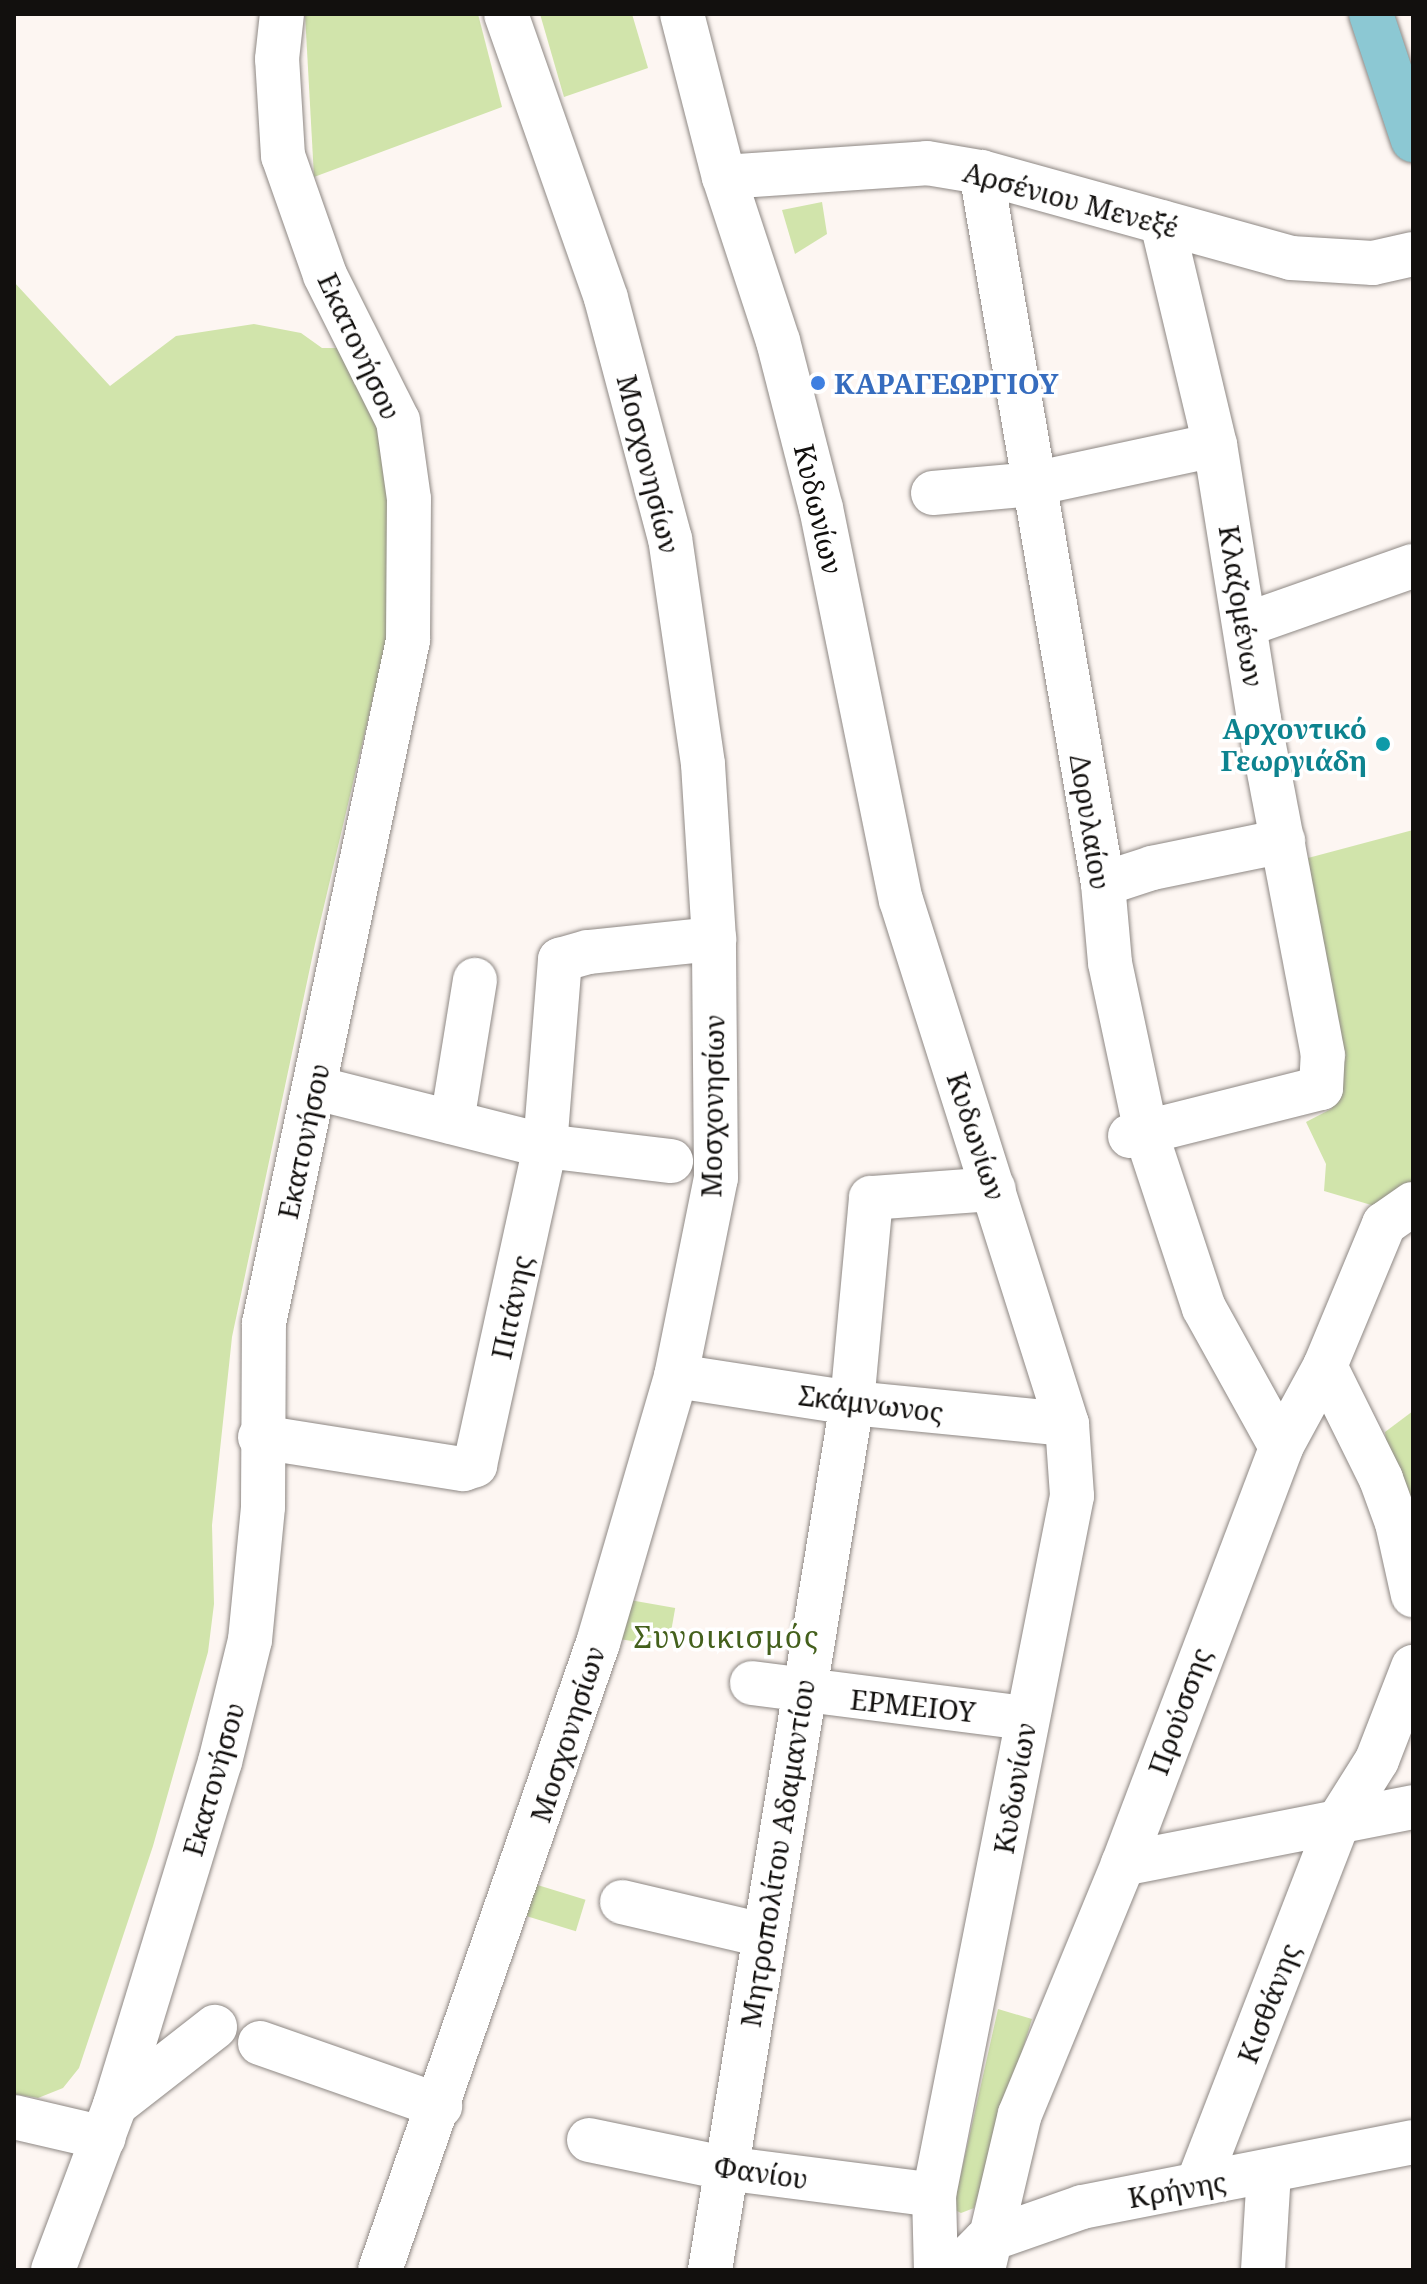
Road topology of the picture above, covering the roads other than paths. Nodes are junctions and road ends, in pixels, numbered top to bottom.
1 (282, 14) edge
2 (506, 14) edge
3 (682, 14) edge
4 (1371, 14) edge
5 (1413, 140) edge
6 (981, 172) junction
7 (724, 177) junction
8 (1162, 222) junction
9 (1413, 254) edge
10 (1215, 445) junction
11 (1033, 484) junction
12 (933, 493) dead end
13 (1413, 566) edge
14 (1248, 624) junction
15 (1283, 841) junction
16 (1103, 884) junction
17 (714, 939) junction
18 (475, 980) dead end
19 (316, 1088) junction
20 (452, 1122) junction
21 (1138, 1135) junction
22 (545, 1146) junction
23 (671, 1161) dead end
24 (994, 1189) junction
25 (1413, 1204) edge
26 (1325, 1366) junction
27 (676, 1376) junction
28 (852, 1403) junction
29 (1067, 1424) junction
30 (260, 1437) junction
31 (1281, 1447) junction
32 (1413, 1595) edge
33 (1413, 1667) edge
34 (752, 1683) dead end
35 (802, 1693) junction
36 (1027, 1718) junction
37 (1413, 1807) edge
38 (1338, 1822) junction
39 (1123, 1864) junction
40 (622, 1902) dead end
41 (763, 1935) junction
42 (215, 2027) dead end
43 (260, 2043) dead end
44 (440, 2106) junction
45 (14, 2117) edge
46 (110, 2121) junction
47 (589, 2140) dead end
48 (1413, 2142) edge
49 (724, 2168) junction
50 (1269, 2173) junction
51 (1198, 2183) junction
52 (934, 2195) junction
53 (974, 2260) edge
54 (53, 2270) edge
55 (380, 2270) edge
56 (710, 2270) edge
57 (936, 2270) edge
58 (1263, 2270) edge

1 - 19 street, Εκατονήσου
2 - 17 street, Μοσχονησίων
3 - 7 street, Κυδωνίων
4 - 5 main road
6 - 7 street, Αρσένιου Μενεξέ
6 - 8 street, Αρσένιου Μενεξέ
6 - 11 street, Δορυλαίου
7 - 24 street, Κυδωνίων
8 - 9 street, Αρσένιου Μενεξέ
8 - 10 street, Κλαζομένων
10 - 11 street
10 - 14 street, Κλαζομένων
11 - 12 street
11 - 16 street, Δορυλαίου
13 - 14 street
14 - 15 street, Κλαζομένων
15 - 16 street
15 - 21 street, Κλαζομένων
16 - 21 street, Δορυλαίου
17 - 22 street, Πιτάνης
17 - 27 street, Μοσχονησίων
18 - 20 street
19 - 20 street
19 - 30 street, Εκατονήσου
20 - 22 street
21 - 31 street, Δορυλαίου
22 - 23 street
22 - 30 street, Πιτάνης
24 - 28 street, Μητροπολίτου Αδαμαντίου
24 - 29 street, Κυδωνίων
25 - 26 street, Προύσσης
26 - 31 street, Προύσσης
26 - 32 street
27 - 28 street, Σκάμνωνος
27 - 44 street, Μοσχονησίων
28 - 29 street, Σκάμνωνος
28 - 35 street, Μητροπολίτου Αδαμαντίου
29 - 36 street, Κυδωνίων
30 - 46 street, Εκατονήσου
31 - 39 street, Προύσσης
33 - 38 street, Κισθάνης
34 - 35 street, ΕΡΜΕΙΟΥ
35 - 36 street, ΕΡΜΕΙΟΥ
35 - 41 street, Μητροπολίτου Αδαμαντίου
36 - 52 street, Κυδωνίων
37 - 38 street
38 - 39 street
38 - 51 street, Κισθάνης
39 - 53 street, Προύσσης
40 - 41 street
41 - 49 street, Μητροπολίτου Αδαμαντίου
42 - 46 street
43 - 44 street
44 - 55 street, Μοσχονησίων
45 - 46 street
46 - 54 street, Εκατονήσου
47 - 49 street, Φανίου
48 - 50 street, Κρήνης
49 - 52 street, Φανίου
49 - 56 street, Μητροπολίτου Αδαμαντίου
50 - 51 street, Κρήνης
50 - 58 street
51 - 53 street, Κρήνης
52 - 57 street, Κυδωνίων

